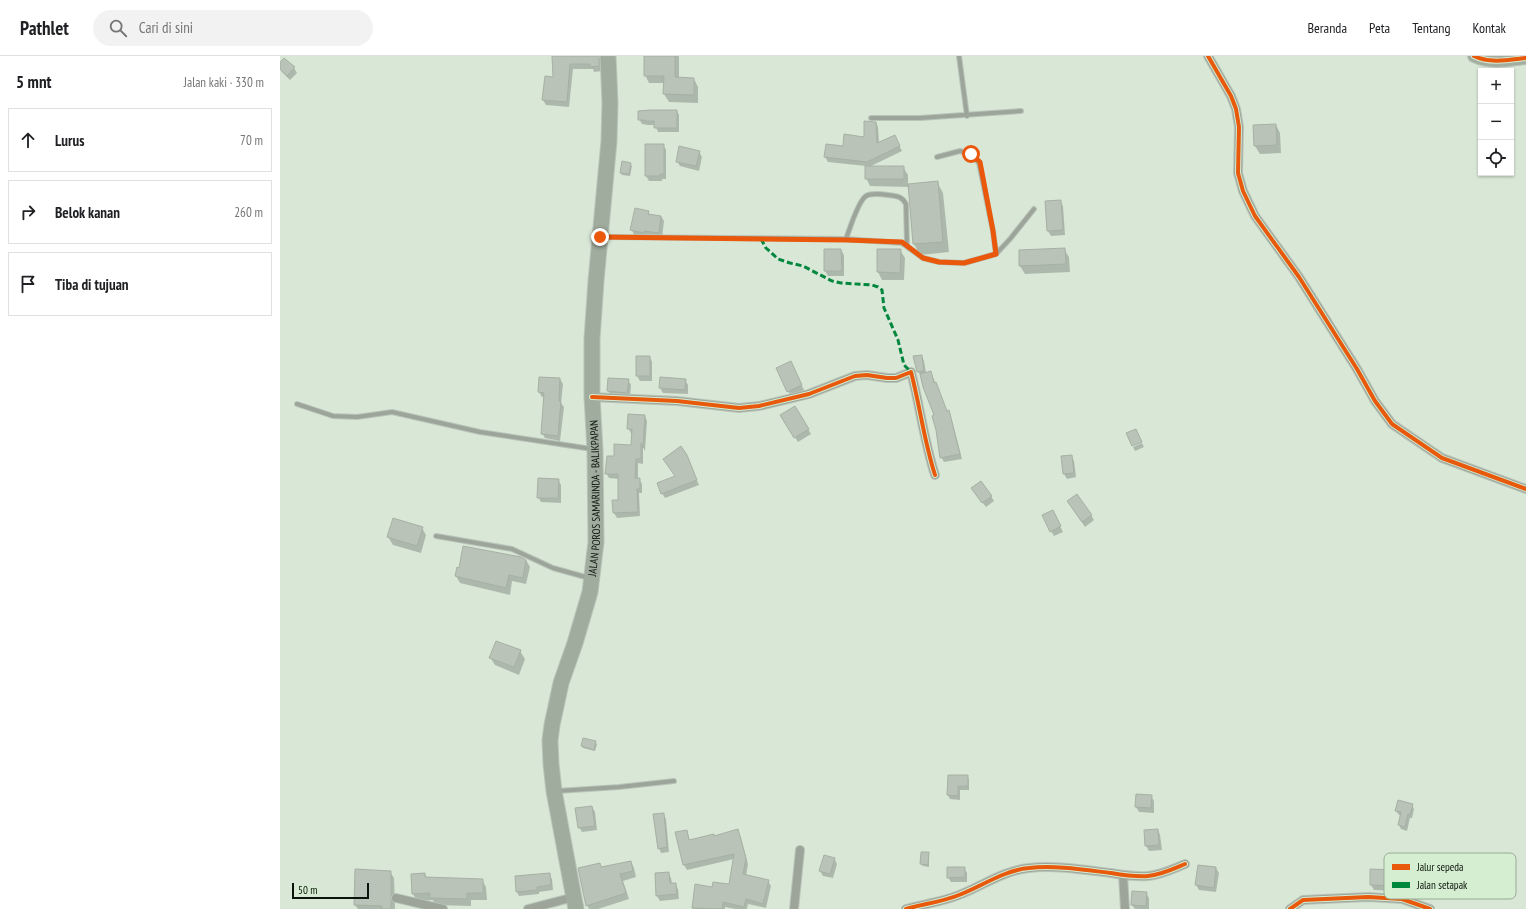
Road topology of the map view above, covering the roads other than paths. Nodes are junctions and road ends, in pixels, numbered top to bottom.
1 (608, 56) edge
2 (959, 56) edge
3 (1208, 56) edge
4 (1474, 56) edge
5 (1526, 58) edge
6 (1021, 111) dead end
7 (967, 116) junction
8 (870, 118) dead end
9 (937, 157) dead end
10 (1034, 209) dead end
11 (600, 237) junction
12 (846, 240) junction
13 (907, 246) junction
14 (996, 254) junction
15 (592, 397) junction
16 (297, 404) dead end
17 (595, 450) junction
18 (935, 475) dead end
19 (1526, 489) edge
20 (436, 536) dead end
21 (591, 579) junction
22 (674, 781) dead end
23 (554, 791) junction
24 (800, 850) dead end
25 (1185, 864) dead end
26 (1123, 875) junction
27 (396, 898) dead end
28 (1384, 898) edge
29 (1402, 899) edge
30 (575, 903) edge
31 (443, 909) edge
32 (528, 909) edge
33 (794, 909) edge
34 (906, 909) edge
35 (1126, 909) edge
36 (1290, 909) edge
37 (1430, 909) edge

1 - 11 highway, JALAN POROS SAMARINDA - BALIKPAPAN
2 - 7 lane
3 - 19 street
4 - 5 street
6 - 7 lane
7 - 8 lane
9 - 14 lane
10 - 14 lane
11 - 12 lane
11 - 15 highway, JALAN POROS SAMARINDA - BALIKPAPAN
12 - 13 lane
12 - 13 lane
13 - 14 lane
15 - 17 highway, JALAN POROS SAMARINDA - BALIKPAPAN
15 - 18 street
16 - 17 lane
17 - 21 highway, JALAN POROS SAMARINDA - BALIKPAPAN
20 - 21 lane
21 - 23 highway, JALAN POROS SAMARINDA - BALIKPAPAN
22 - 23 lane
23 - 30 highway, JALAN POROS SAMARINDA - BALIKPAPAN
24 - 33 street
25 - 26 street
26 - 34 street
26 - 35 street
27 - 31 street
28 - 36 street
29 - 37 street
30 - 32 street

